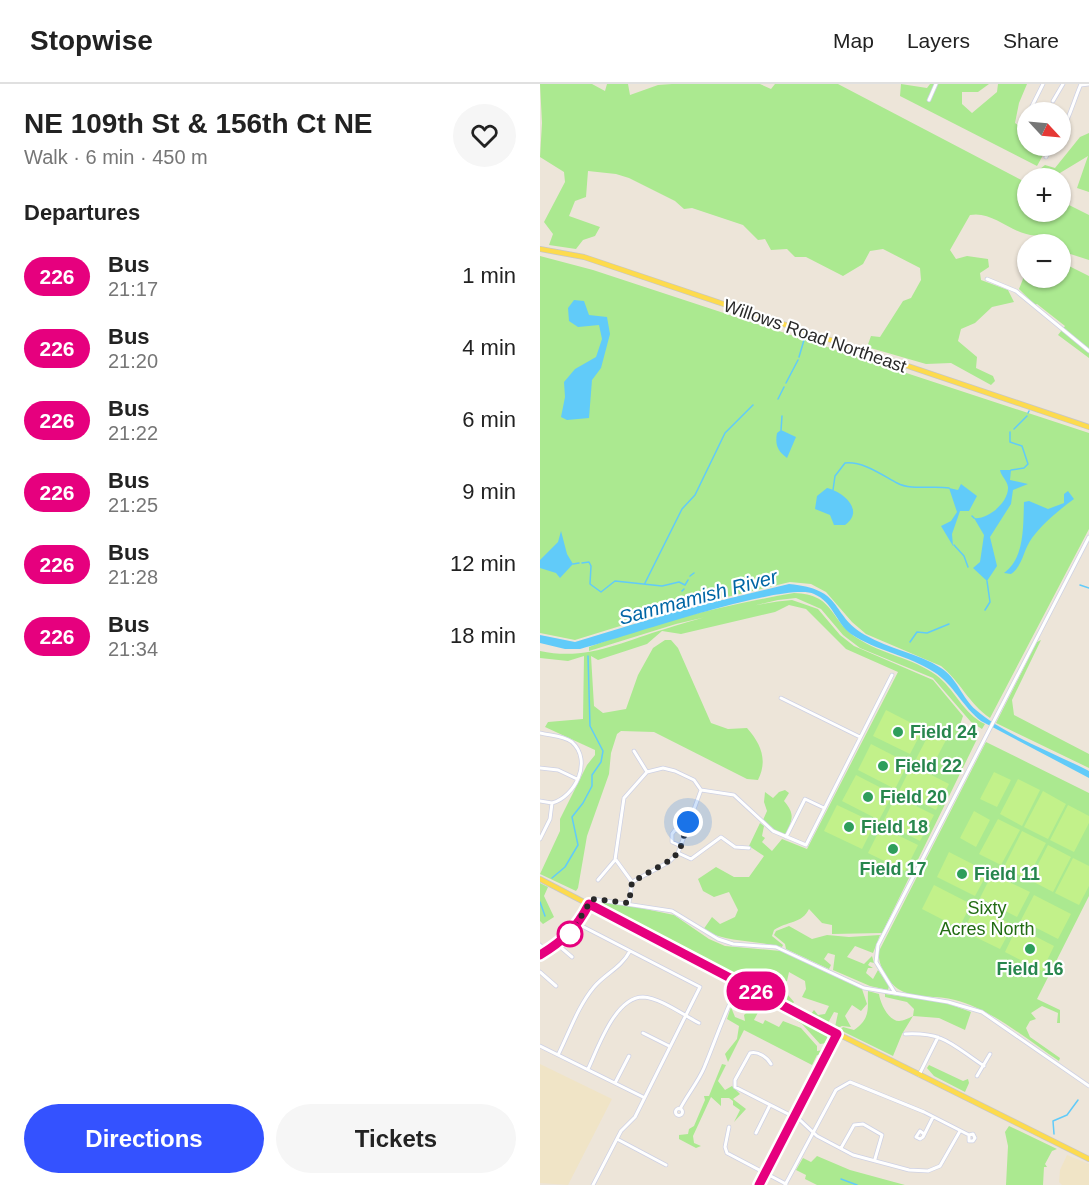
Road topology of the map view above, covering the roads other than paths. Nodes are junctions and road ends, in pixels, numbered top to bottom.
1 (936, 84) edge
2 (1043, 84) edge
3 (1063, 84) edge
4 (1089, 84) edge
5 (1081, 85) edge
6 (928, 100) dead end
7 (1053, 101) dead end
8 (1034, 102) edge
9 (1071, 106) edge
10 (540, 249) edge
11 (987, 279) dead end
12 (1089, 351) edge
13 (1089, 427) edge
14 (1089, 537) edge
15 (892, 675) dead end
16 (781, 698) dead end
17 (540, 733) edge
18 (860, 737) junction
19 (634, 751) dead end
20 (540, 768) edge
21 (646, 772) junction
22 (577, 778) junction
23 (701, 790) junction
24 (540, 801) edge
25 (552, 803) junction
26 (824, 808) junction
27 (685, 831) junction
28 (786, 837) junction
29 (540, 839) edge
30 (681, 846) junction
31 (749, 848) dead end
32 (678, 853) junction
33 (615, 860) junction
34 (540, 879) edge
35 (598, 880) dead end
36 (632, 882) junction
37 (598, 897) junction
38 (629, 903) junction
39 (589, 904) junction
40 (597, 909) junction
41 (578, 924) junction
42 (540, 945) edge
43 (558, 945) junction
44 (630, 951) junction
45 (545, 952) junction
46 (540, 955) edge
47 (572, 957) dead end
48 (540, 972) edge
49 (740, 983) junction
50 (556, 986) dead end
51 (895, 993) junction
52 (685, 1016) junction
53 (699, 1023) dead end
54 (643, 1033) dead end
55 (837, 1034) junction
56 (905, 1034) dead end
57 (938, 1036) junction
58 (540, 1046) edge
59 (669, 1046) junction
60 (990, 1054) dead end
61 (558, 1055) junction
62 (629, 1056) dead end
63 (771, 1064) dead end
64 (984, 1066) junction
65 (588, 1069) junction
66 (919, 1075) junction
67 (976, 1076) dead end
68 (615, 1083) junction
69 (1089, 1086) edge
70 (644, 1098) junction
71 (770, 1105) junction
72 (680, 1109) dead end
73 (933, 1116) junction
74 (794, 1117) junction
75 (729, 1127) dead end
76 (960, 1131) junction
77 (756, 1133) dead end
78 (814, 1134) junction
79 (924, 1134) dead end
80 (969, 1135) dead end
81 (617, 1139) junction
82 (841, 1148) junction
83 (875, 1159) junction
84 (1089, 1160) edge
85 (666, 1165) dead end
86 (765, 1173) junction
87 (593, 1185) edge
88 (759, 1185) edge
89 (786, 1185) edge

1 - 6 street
2 - 8 street
3 - 7 street
4 - 5 street
5 - 9 street
10 - 13 main road, Willows Road Northeast
11 - 12 street
14 - 51 street
15 - 18 street
16 - 18 street
17 - 22 street
18 - 26 street
19 - 21 street
20 - 22 street
21 - 23 street
21 - 33 street
22 - 25 street
23 - 27 street
23 - 28 street
24 - 25 street
25 - 29 street
26 - 28 street
26 - 28 street
27 - 30 street
27 - 30 street
30 - 32 street
31 - 32 street
32 - 36 street
33 - 35 street
33 - 36 street
34 - 39 main road
36 - 38 street
37 - 38 street
37 - 39 street
37 - 40 street
38 - 51 street
39 - 40 main road
39 - 41 street
40 - 49 main road
41 - 43 street
41 - 44 street
42 - 45 street
43 - 45 street
43 - 47 street
44 - 52 street
44 - 61 street
45 - 46 street
48 - 50 street
49 - 55 main road
49 - 72 street
51 - 69 street
52 - 53 street
52 - 59 street
52 - 65 street
54 - 59 street
55 - 66 main road
55 - 74 street
56 - 57 street
57 - 64 street
57 - 66 street
58 - 61 street
59 - 70 street
60 - 64 street
61 - 65 street
62 - 68 street
63 - 71 street
64 - 67 street
65 - 68 street
66 - 84 main road
68 - 70 street
70 - 81 street
71 - 74 street
71 - 77 street
73 - 76 street
73 - 78 street
73 - 79 street
74 - 78 street
74 - 86 street
75 - 86 street
76 - 80 street
76 - 83 street
78 - 82 street
78 - 89 street
81 - 85 street
81 - 87 street
82 - 83 street
82 - 83 street
86 - 88 street
86 - 89 street

